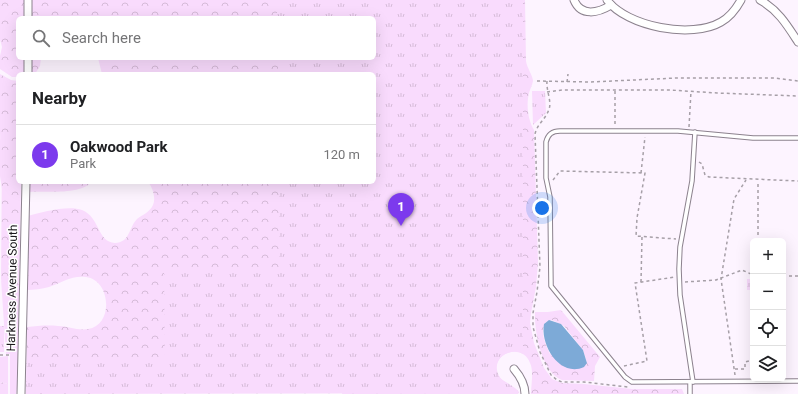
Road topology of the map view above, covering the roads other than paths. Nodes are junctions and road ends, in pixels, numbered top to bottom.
1 (28, 0) edge
2 (574, 0) edge
3 (741, 0) edge
4 (760, 0) edge
5 (609, 2) edge
6 (28, 16) edge
7 (798, 42) edge
8 (28, 60) edge
9 (28, 72) edge
10 (695, 132) junction
11 (798, 138) edge
12 (26, 184) edge
13 (514, 369) dead end
14 (798, 381) edge
15 (691, 382) junction
16 (21, 394) edge
17 (525, 394) edge
18 (690, 394) edge

1 - 6 street
2 - 5 street
3 - 5 street
4 - 7 street
8 - 9 street
10 - 11 lane
10 - 15 lane
10 - 15 lane
12 - 16 street, Harkness Avenue South
13 - 17 street
14 - 15 lane
15 - 18 lane

